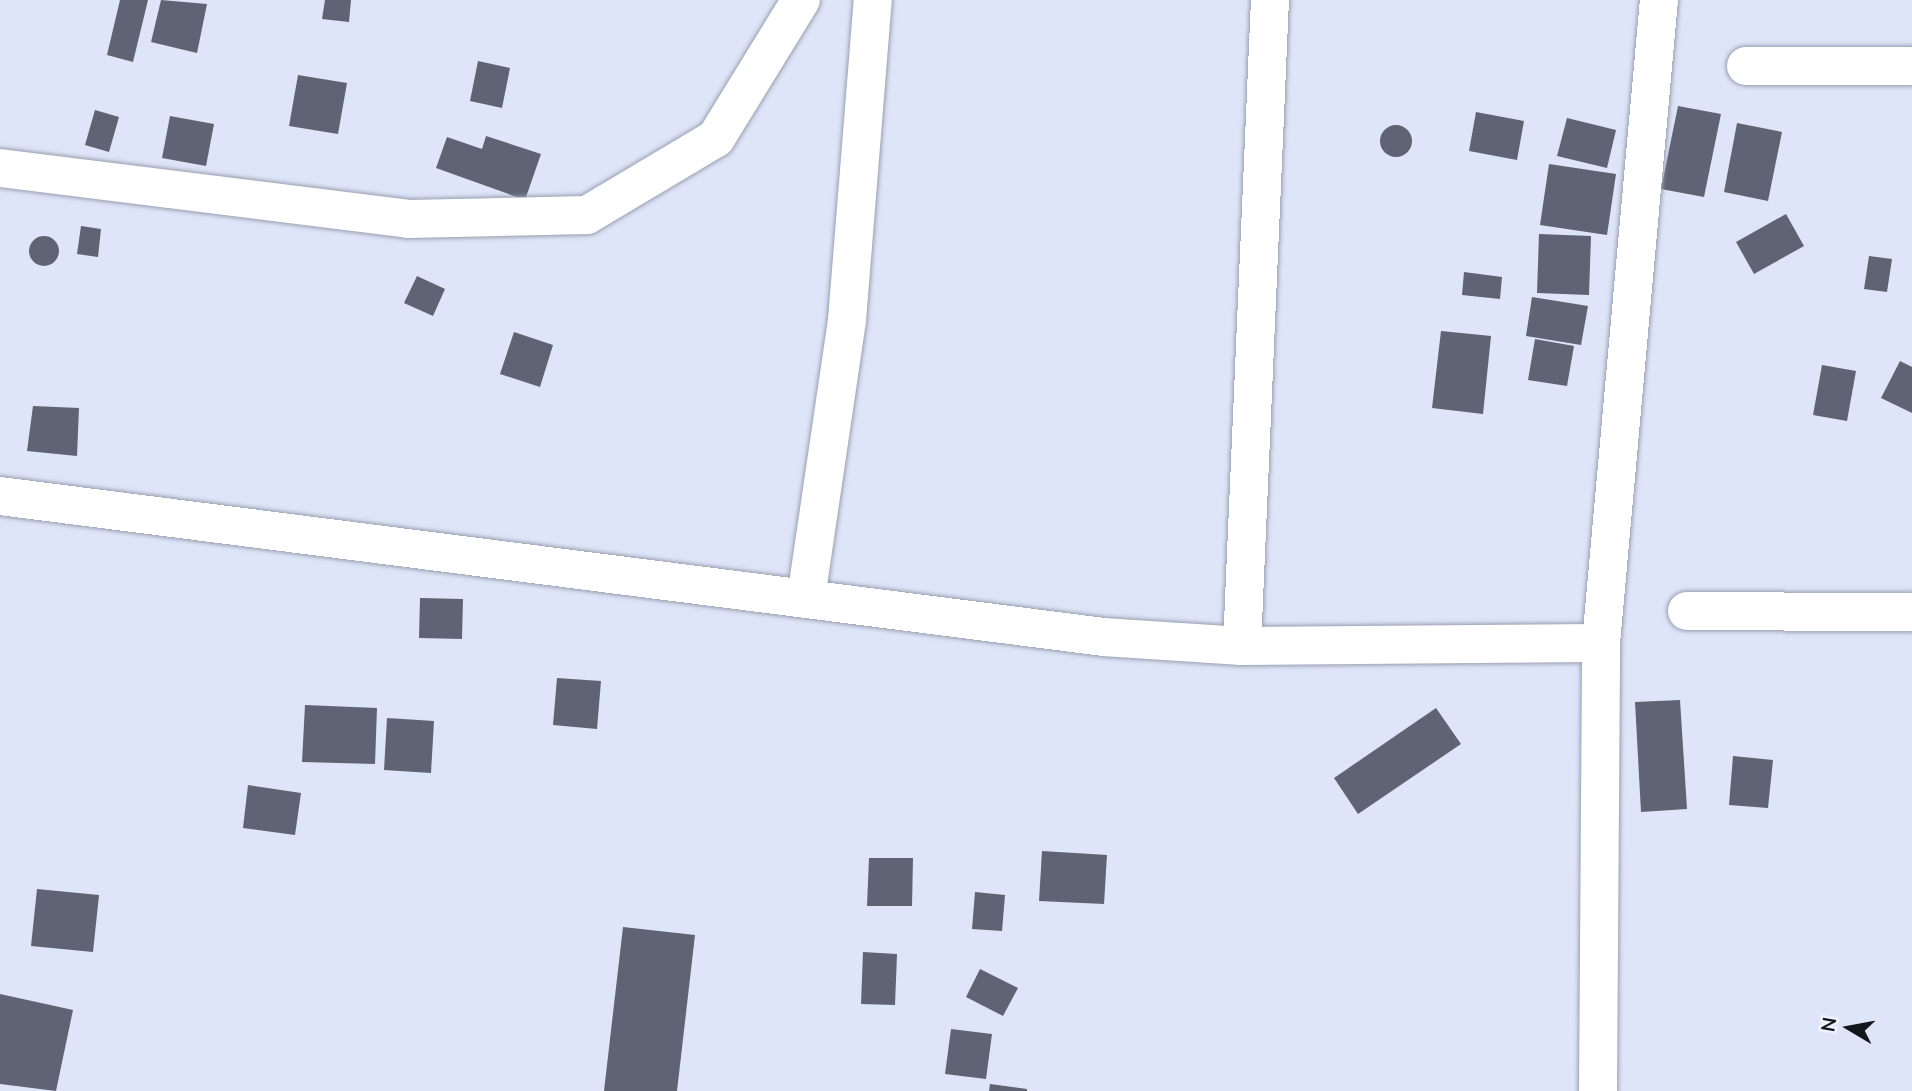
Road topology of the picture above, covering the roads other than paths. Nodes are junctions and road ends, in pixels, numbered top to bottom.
1 (801, 0) edge
2 (873, 0) edge
3 (1270, 0) edge
4 (1659, 0) edge
5 (1746, 66) dead end
6 (1912, 66) edge
7 (0, 168) edge
8 (0, 496) edge
9 (806, 598) junction
10 (1687, 611) dead end
11 (1912, 612) edge
12 (1601, 643) junction
13 (1242, 646) junction
14 (1598, 1091) edge

1 - 7 street
2 - 9 street
3 - 13 street
4 - 12 street
5 - 6 street
8 - 9 street
9 - 13 street
10 - 11 street
12 - 13 street
12 - 14 street

